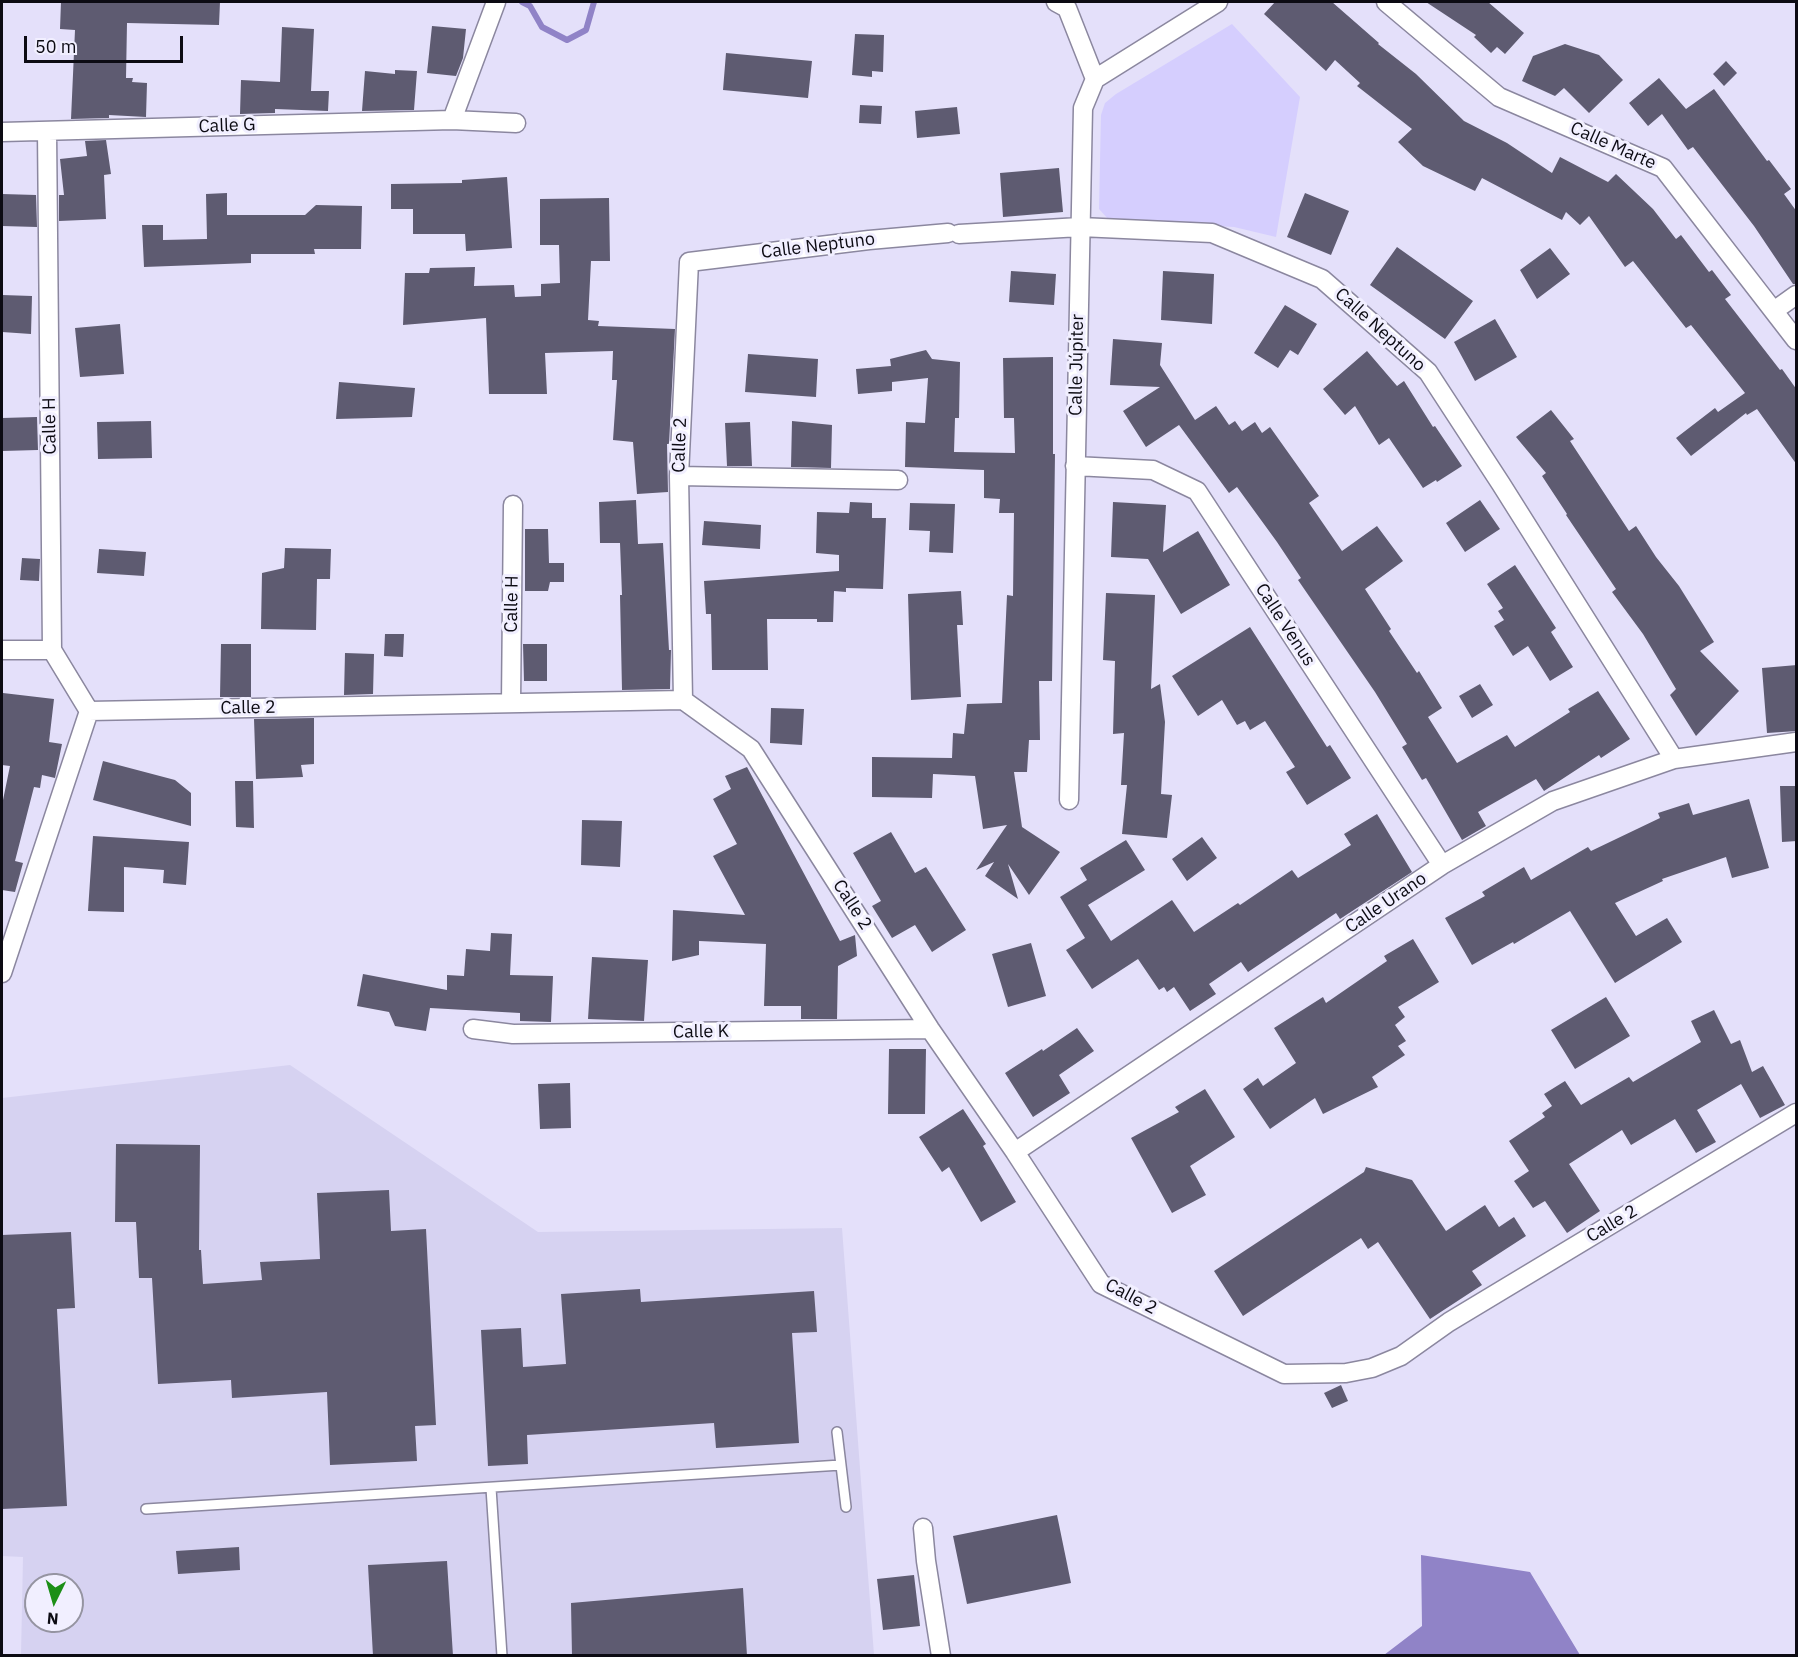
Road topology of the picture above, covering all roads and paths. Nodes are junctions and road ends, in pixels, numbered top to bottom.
1 (496, 2) edge
2 (1056, 2) edge
3 (1218, 2) edge
4 (1386, 2) edge
5 (1095, 79) junction
6 (452, 120) junction
7 (516, 123) dead end
8 (47, 131) junction
9 (2, 132) edge
10 (1080, 227) junction
11 (689, 262) joint
12 (1797, 294) edge
13 (1774, 310) junction
14 (1797, 340) edge
15 (1075, 466) junction
16 (679, 476) junction
17 (898, 480) dead end
18 (513, 505) dead end
19 (2, 650) edge
20 (52, 650) junction
21 (683, 699) junction
22 (511, 703) junction
23 (89, 711) junction
24 (1797, 742) edge
25 (1674, 759) junction
26 (1069, 800) dead end
27 (1442, 865) junction
28 (2, 973) edge
29 (472, 1029) dead end
30 (930, 1029) junction
31 (1797, 1113) edge
32 (1015, 1152) junction
33 (837, 1432) dead end
34 (840, 1465) junction
35 (491, 1488) junction
36 (846, 1507) dead end
37 (146, 1509) dead end
38 (922, 1528) dead end
39 (502, 1656) edge
40 (941, 1656) edge

1 - 6 street
2 - 5 street
3 - 5 street
4 - 13 street, Calle Marte
5 - 10 street, Calle Júpiter
6 - 7 street, Calle G
6 - 8 street, Calle G
8 - 9 street, Calle G
8 - 20 street, Calle H
10 - 11 street, Calle Neptuno
10 - 15 street, Calle Júpiter
10 - 25 street, Calle Neptuno
11 - 16 street, Calle 2
12 - 13 street
13 - 14 street, Calle Marte
15 - 26 street, Calle Júpiter
15 - 27 street, Calle Venus
16 - 17 street
16 - 21 street, Calle 2
18 - 22 street, Calle H
19 - 20 street
20 - 23 street
21 - 22 street, Calle 2
21 - 30 street, Calle 2
22 - 23 street, Calle 2
23 - 28 street
24 - 25 street, Calle Urano
25 - 27 street, Calle Urano
27 - 32 street, Calle Urano
29 - 30 street, Calle K
30 - 32 street, Calle 2
31 - 32 street, Calle 2
33 - 34 lane
34 - 35 lane
34 - 36 lane
35 - 37 lane
35 - 39 lane
38 - 40 street

